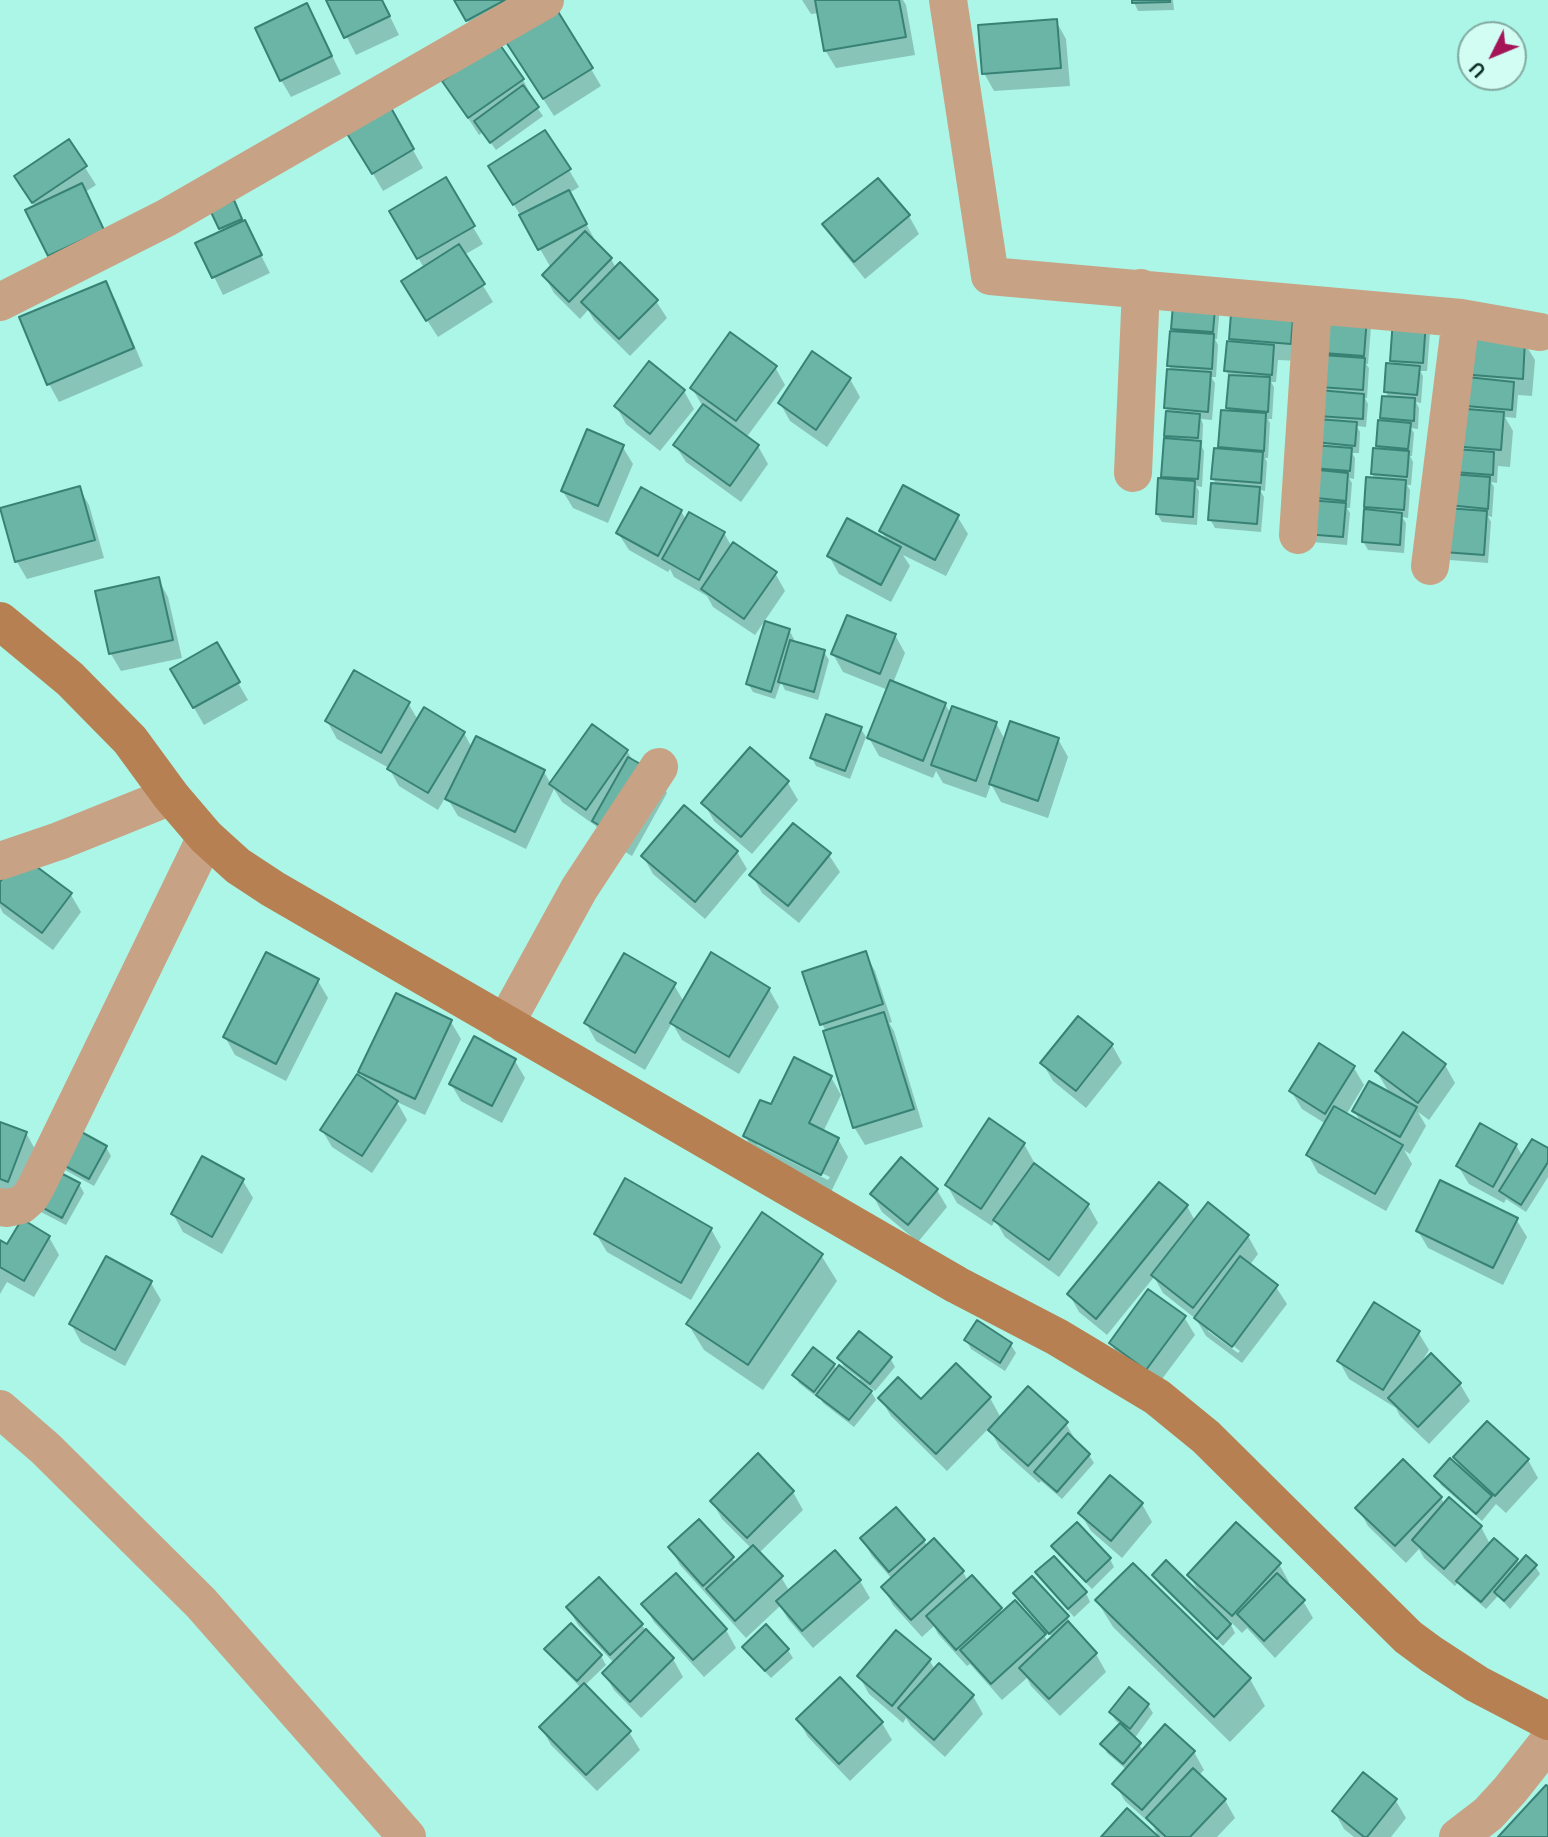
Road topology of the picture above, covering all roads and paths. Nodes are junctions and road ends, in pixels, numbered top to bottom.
1 (545, 0) edge
2 (948, 0) edge
3 (1141, 288) junction
4 (0, 302) edge
5 (1312, 306) junction
6 (1461, 318) junction
7 (1540, 332) dead end
8 (1133, 473) dead end
9 (1298, 535) dead end
10 (1430, 566) dead end
11 (0, 621) edge
12 (659, 767) dead end
13 (172, 796) junction
14 (206, 837) junction
15 (0, 861) edge
16 (505, 1024) junction
17 (0, 1208) edge
18 (0, 1409) edge
19 (1548, 1721) edge
20 (1548, 1742) edge
21 (407, 1837) edge
22 (1458, 1837) edge

1 - 4 street
2 - 3 street
3 - 5 street
3 - 8 street
5 - 6 street
5 - 9 street
6 - 7 street
6 - 10 street
11 - 13 street
12 - 16 street
13 - 14 street
13 - 15 street
14 - 16 street
14 - 17 street
16 - 19 street
18 - 21 street
20 - 22 street

